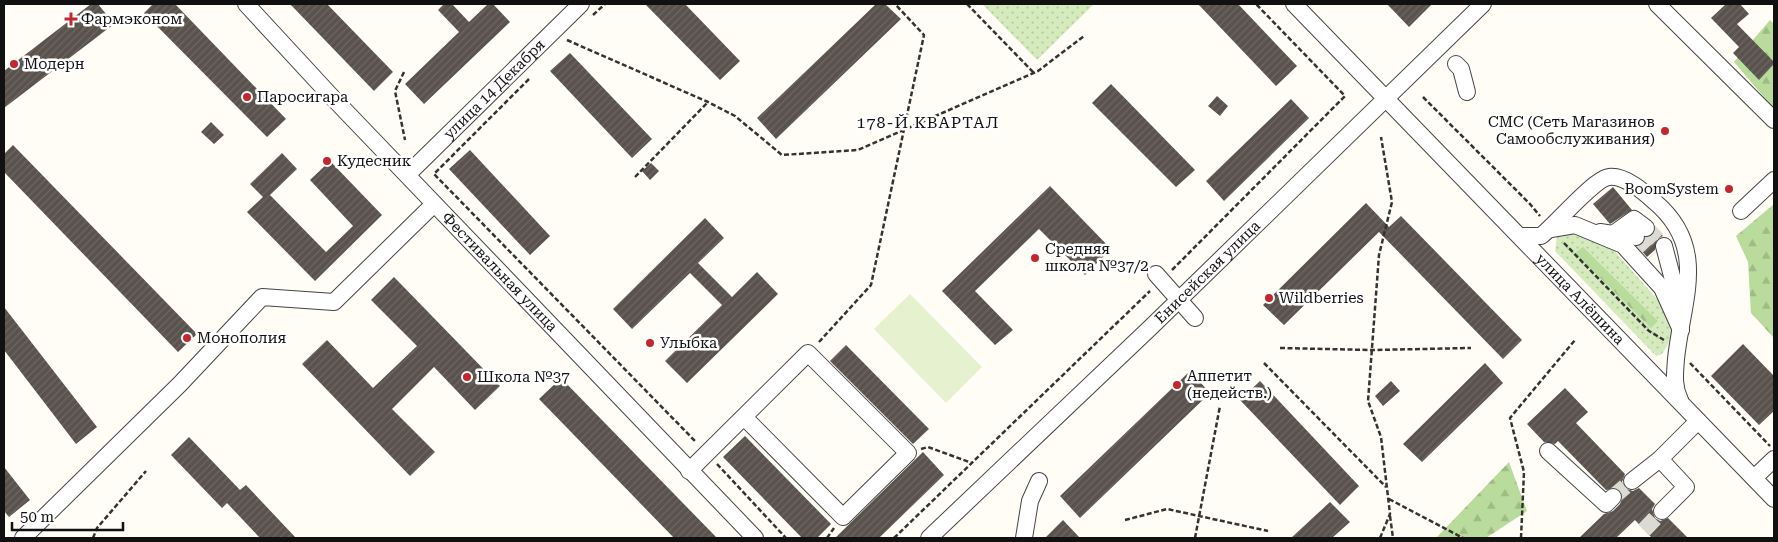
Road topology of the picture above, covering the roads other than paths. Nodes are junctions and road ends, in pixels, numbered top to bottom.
1 (246, 4) edge
2 (581, 4) edge
3 (1294, 4) edge
4 (1483, 4) edge
5 (1657, 4) edge
6 (1456, 64) dead end
7 (1467, 92) dead end
8 (1386, 98) junction
9 (1774, 120) edge
10 (408, 174) junction
11 (1774, 180) edge
12 (434, 204) junction
13 (1741, 211) dead end
14 (1668, 215) junction
15 (1629, 221) junction
16 (1551, 228) junction
17 (1593, 231) junction
18 (1613, 234) junction
19 (1520, 236) junction
20 (1658, 251) tunnel mouth
21 (1156, 274) dead end
22 (1178, 299) junction
23 (1195, 318) dead end
24 (1681, 330) junction
25 (1685, 408) junction
26 (745, 418) junction
27 (1698, 421) junction
28 (1548, 451) dead end
29 (1660, 459) junction
30 (1774, 459) edge
31 (689, 471) junction
32 (1754, 478) junction
33 (1632, 481) tunnel mouth
34 (1039, 482) dead end
35 (1613, 497) dead end
36 (1774, 499) edge
37 (1662, 511) tunnel mouth
38 (23, 538) edge
39 (755, 538) edge
40 (929, 538) edge
41 (1024, 538) edge

1 - 10 street, Фестивальная улица
2 - 10 street, улица 14 Декабря
3 - 8 street, улица Алёшина
4 - 8 street, Енисейская улица
5 - 9 street
6 - 7 street
8 - 19 street, улица Алёшина
8 - 22 street, Енисейская улица
10 - 12 street, Фестивальная улица
11 - 13 street
12 - 31 street, Фестивальная улица
12 - 38 street
14 - 15 street
14 - 16 street
14 - 24 street
15 - 18 street
15 - 18 street
16 - 17 street
16 - 19 street
17 - 18 street
17 - 24 street
19 - 25 street, улица Алёшина
20 - 24 street
21 - 22 street
22 - 23 street
22 - 40 street, Енисейская улица
24 - 25 street
25 - 27 street, улица Алёшина
26 - 26 street
26 - 31 street
27 - 29 street
27 - 32 street, улица Алёшина
28 - 35 street
29 - 33 street
29 - 37 street
30 - 32 street
31 - 39 street, Фестивальная улица
32 - 36 street, улица Алёшина
34 - 41 street

